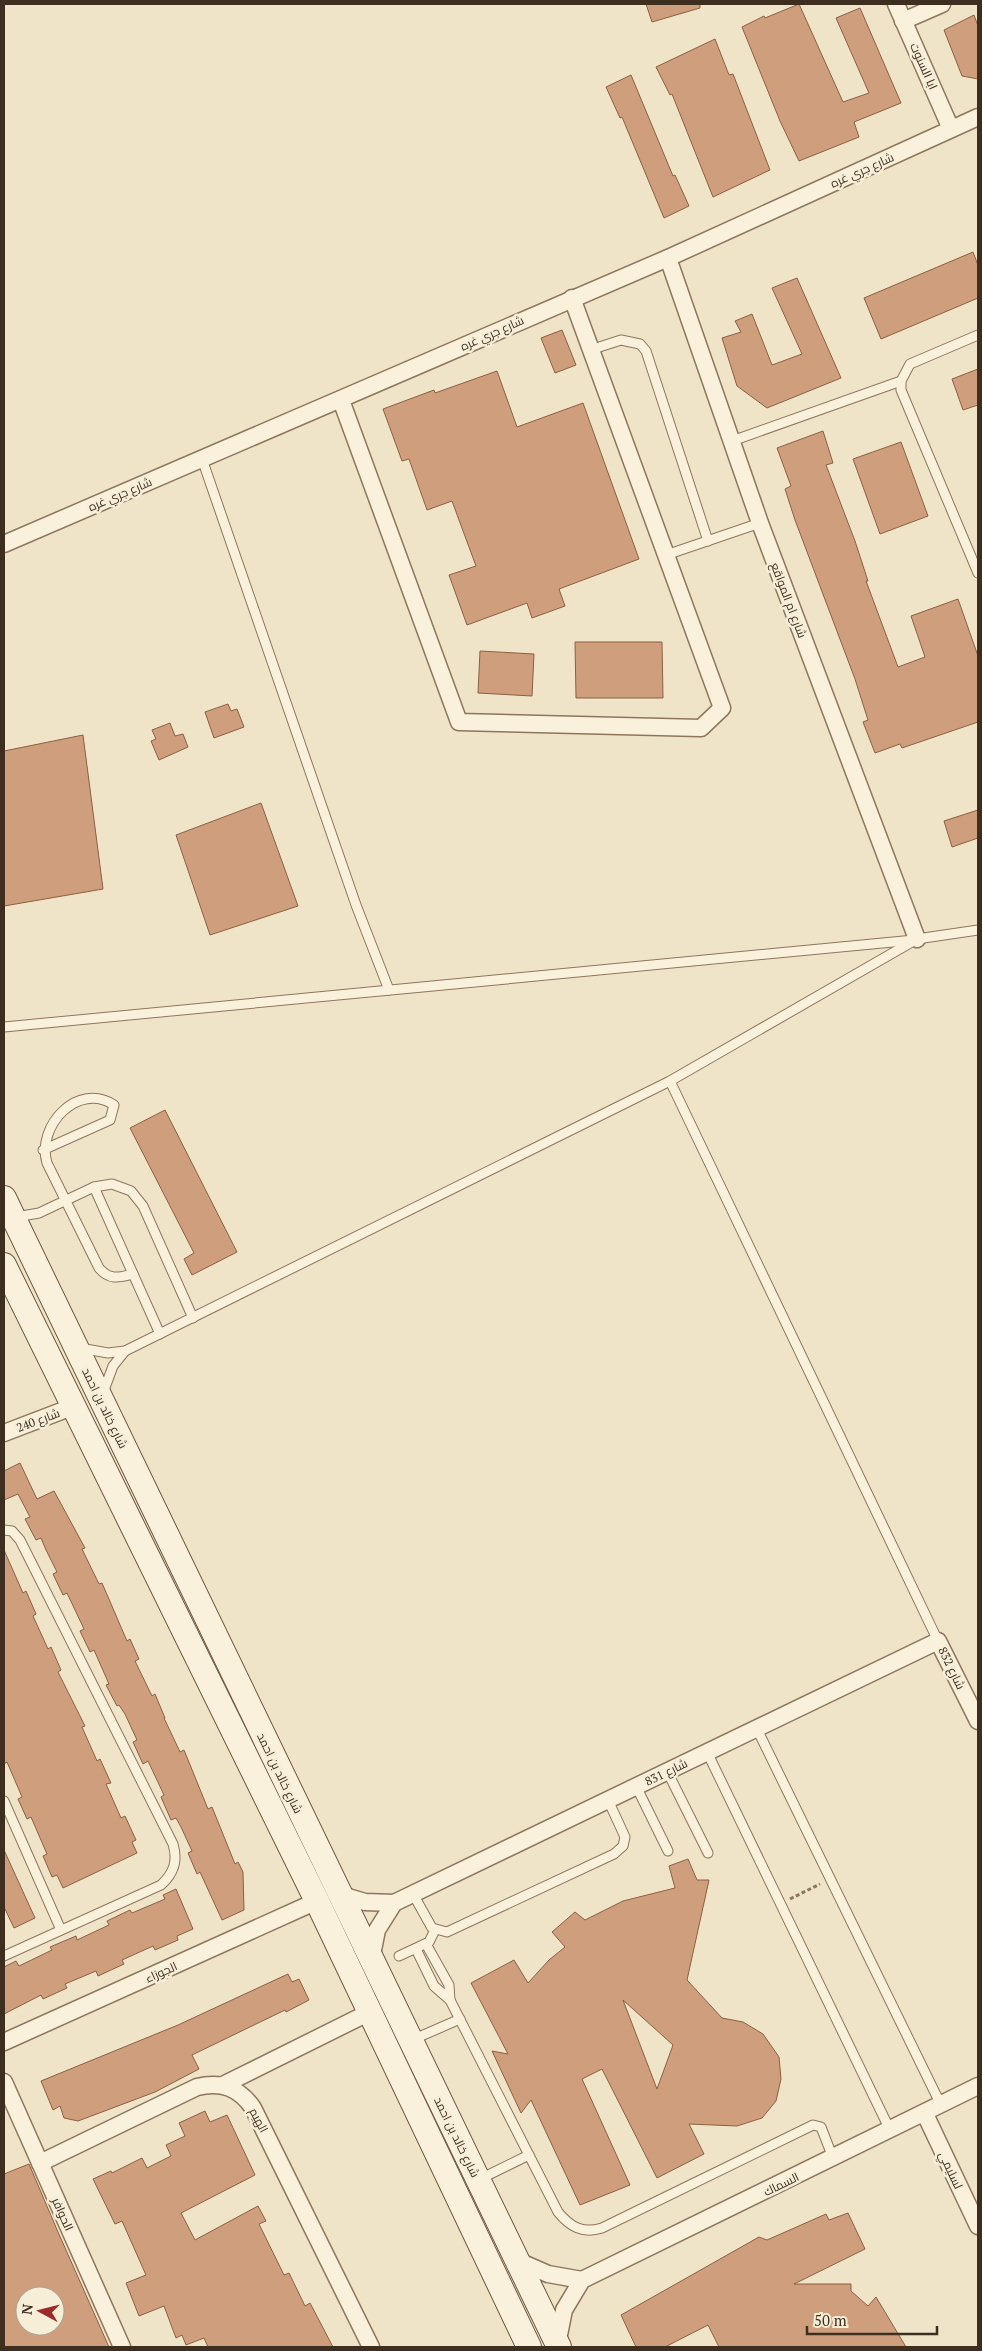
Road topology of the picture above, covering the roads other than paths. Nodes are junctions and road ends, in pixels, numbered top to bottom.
1 (896, 4) edge
2 (942, 4) edge
3 (903, 21) junction
4 (978, 117) edge
5 (951, 129) junction
6 (668, 258) junction
7 (572, 298) junction
8 (978, 335) edge
9 (590, 350) junction
10 (901, 381) junction
11 (341, 400) junction
12 (732, 441) junction
13 (202, 459) junction
14 (760, 523) junction
15 (708, 541) junction
16 (4, 544) edge
17 (666, 555) junction
18 (978, 573) edge
19 (978, 930) edge
20 (917, 939) junction
21 (388, 990) junction
22 (4, 1027) edge
23 (670, 1081) junction
24 (43, 1150) junction
25 (94, 1187) junction
26 (66, 1200) junction
27 (8, 1207) edge
28 (4, 1265) edge
29 (132, 1274) junction
30 (193, 1318) junction
31 (160, 1334) junction
32 (75, 1347) junction
33 (125, 1352) junction
34 (101, 1400) junction
35 (72, 1407) junction
36 (4, 1433) edge
37 (4, 1530) edge
38 (938, 1641) junction
39 (978, 1721) edge
40 (756, 1728) junction
41 (707, 1752) junction
42 (667, 1771) junction
43 (636, 1786) junction
44 (608, 1800) junction
45 (4, 1801) edge
46 (668, 1851) dead end
47 (708, 1853) dead end
48 (413, 1894) junction
49 (328, 1898) junction
50 (394, 1903) junction
51 (61, 1930) junction
52 (435, 1930) junction
53 (426, 1944) junction
54 (416, 1949) junction
55 (4, 1956) edge
56 (399, 1956) dead end
57 (371, 1960) junction
58 (450, 2000) junction
59 (370, 2012) junction
60 (460, 2019) junction
61 (410, 2041) junction
62 (4, 2042) edge
63 (4, 2082) edge
64 (223, 2085) junction
65 (978, 2086) edge
66 (941, 2105) junction
67 (925, 2114) junction
68 (890, 2130) junction
69 (529, 2155) junction
70 (833, 2158) junction
71 (40, 2163) junction
72 (478, 2180) junction
73 (978, 2226) edge
74 (516, 2260) junction
75 (582, 2280) junction
76 (558, 2346) edge
77 (122, 2347) edge
78 (371, 2347) edge
79 (529, 2347) edge

1 - 3 street, ابا السنوت
2 - 3 street
3 - 5 street, ابا السنوت
4 - 5 street, شارع جري غره
5 - 6 street, شارع جري غره
6 - 7 street, شارع جري غره
6 - 12 street, شارع ام المواقع
7 - 9 street
7 - 11 street, شارع جري غره
8 - 10 lane
9 - 15 lane
9 - 17 street
10 - 12 lane
10 - 18 lane
11 - 13 street, شارع جري غره
11 - 17 street
12 - 14 street, شارع ام المواقع
13 - 16 street, شارع جري غره
13 - 21 lane
14 - 15 lane
14 - 20 street, شارع ام المواقع
15 - 17 lane
19 - 20 lane
20 - 21 lane
20 - 23 lane
21 - 22 lane
23 - 30 lane
23 - 38 lane
24 - 24 lane
24 - 26 lane
25 - 26 lane
25 - 29 lane
25 - 30 lane
26 - 27 lane
26 - 29 lane
27 - 32 main road, شارع خالد بن احمد
28 - 35 main road, شارع خالد بن احمد
29 - 31 lane
30 - 31 lane
31 - 33 lane
32 - 33 lane
32 - 34 main road, شارع خالد بن احمد
33 - 34 lane
34 - 49 main road, شارع خالد بن احمد
35 - 36 street, شارع 240
35 - 49 main road, شارع خالد بن احمد
37 - 51 lane
38 - 39 street, شارع 832
38 - 40 street, شارع 831
40 - 41 street, شارع 831
40 - 66 lane
41 - 42 street, شارع 831
41 - 68 lane
42 - 43 street, شارع 831
42 - 47 lane
43 - 44 street, شارع 831
43 - 46 lane
44 - 48 street, شارع 831
44 - 52 lane
45 - 51 lane
48 - 50 street, شارع 831
48 - 52 lane
49 - 50 street, شارع 831
49 - 57 main road, شارع خالد بن احمد
49 - 59 main road, شارع خالد بن احمد
49 - 62 street, الجوزاء
50 - 57 street
51 - 55 lane
52 - 53 lane
53 - 54 lane
53 - 58 lane
54 - 56 lane
54 - 58 lane
57 - 61 main road, شارع خالد بن احمد
58 - 60 lane
59 - 64 street
59 - 79 main road, شارع خالد بن احمد
60 - 61 lane
60 - 69 lane
61 - 72 main road, شارع خالد بن احمد
63 - 71 street, الحوافر
64 - 71 street
64 - 78 street, الهيم
65 - 66 street, السماك
66 - 67 street, السماك
67 - 68 street, السماك
67 - 73 street, لسليمي
68 - 70 street, السماك
69 - 70 lane
69 - 72 lane
70 - 75 street, السماك
71 - 77 street, الحوافر
72 - 74 main road, شارع خالد بن احمد
74 - 75 street
74 - 76 main road, شارع خالد بن احمد
75 - 76 street

